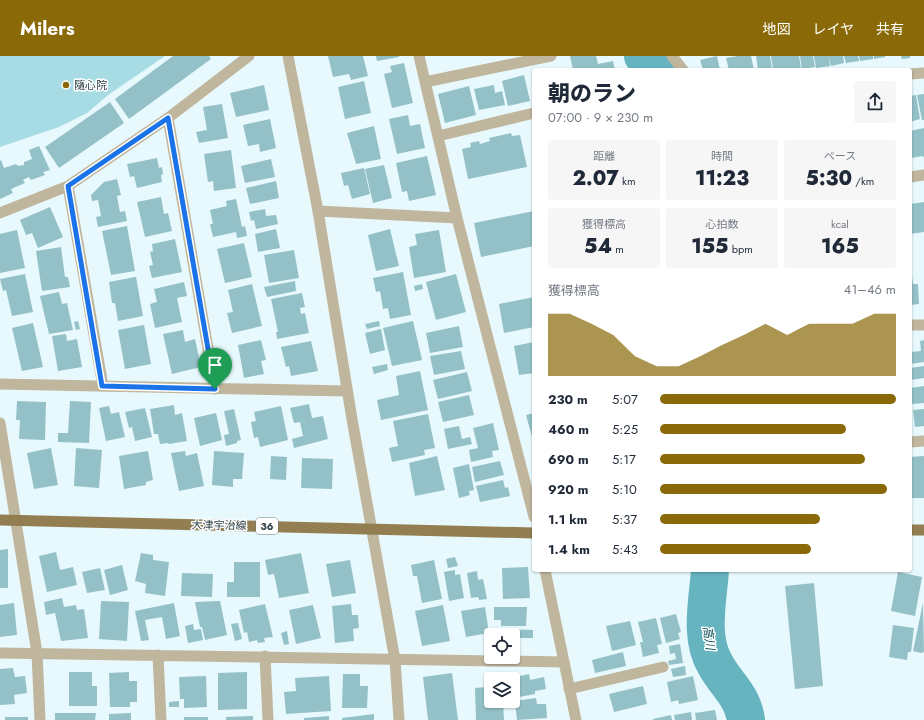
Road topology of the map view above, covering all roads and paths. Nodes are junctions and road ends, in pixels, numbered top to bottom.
1 (249, 56) edge
2 (288, 56) edge
3 (419, 56) edge
4 (551, 56) edge
5 (672, 56) edge
6 (681, 68) edge
7 (924, 73) edge
8 (912, 74) edge
9 (425, 82) junction
10 (532, 113) edge
11 (168, 118) junction
12 (438, 136) junction
13 (924, 175) edge
14 (912, 177) edge
15 (68, 186) junction
16 (318, 211) junction
17 (0, 213) edge
18 (457, 218) junction
19 (924, 324) edge
20 (912, 325) edge
21 (0, 384) edge
22 (102, 386) junction
23 (215, 389) junction
24 (347, 391) junction
25 (0, 423) edge
26 (924, 441) edge
27 (912, 442) edge
28 (532, 509) edge
29 (0, 520) edge
30 (16, 520) junction
31 (372, 528) junction
32 (912, 530) edge
33 (924, 530) edge
34 (532, 533) edge
35 (546, 572) edge
36 (0, 653) edge
37 (37, 653) junction
38 (158, 655) junction
39 (265, 656) junction
40 (395, 660) junction
41 (564, 662) junction
42 (663, 667) dead end
43 (569, 689) junction
44 (40, 720) edge
45 (161, 720) edge
46 (268, 720) edge
47 (398, 720) edge
48 (576, 720) edge

1 - 11 street
2 - 16 street
3 - 9 street
4 - 9 street
5 - 6 street
7 - 8 street
9 - 12 street
10 - 12 street
11 - 15 street
11 - 23 street
12 - 18 street
13 - 14 street
15 - 17 street
15 - 22 street
16 - 18 street
16 - 24 street
18 - 28 street
19 - 20 street
21 - 22 street
22 - 23 street
23 - 24 street
24 - 31 street
25 - 30 street
26 - 27 street
29 - 30 main road, 大津宇治線 / 36
30 - 31 main road, 大津宇治線 / 36
30 - 37 street
31 - 34 main road, 大津宇治線 / 36
31 - 40 street
32 - 33 main road
35 - 41 street
36 - 37 street
37 - 38 street
37 - 44 street
38 - 39 street
38 - 45 street
39 - 40 street
39 - 46 street
40 - 41 street
40 - 47 street
41 - 43 street
42 - 43 street
43 - 48 street

